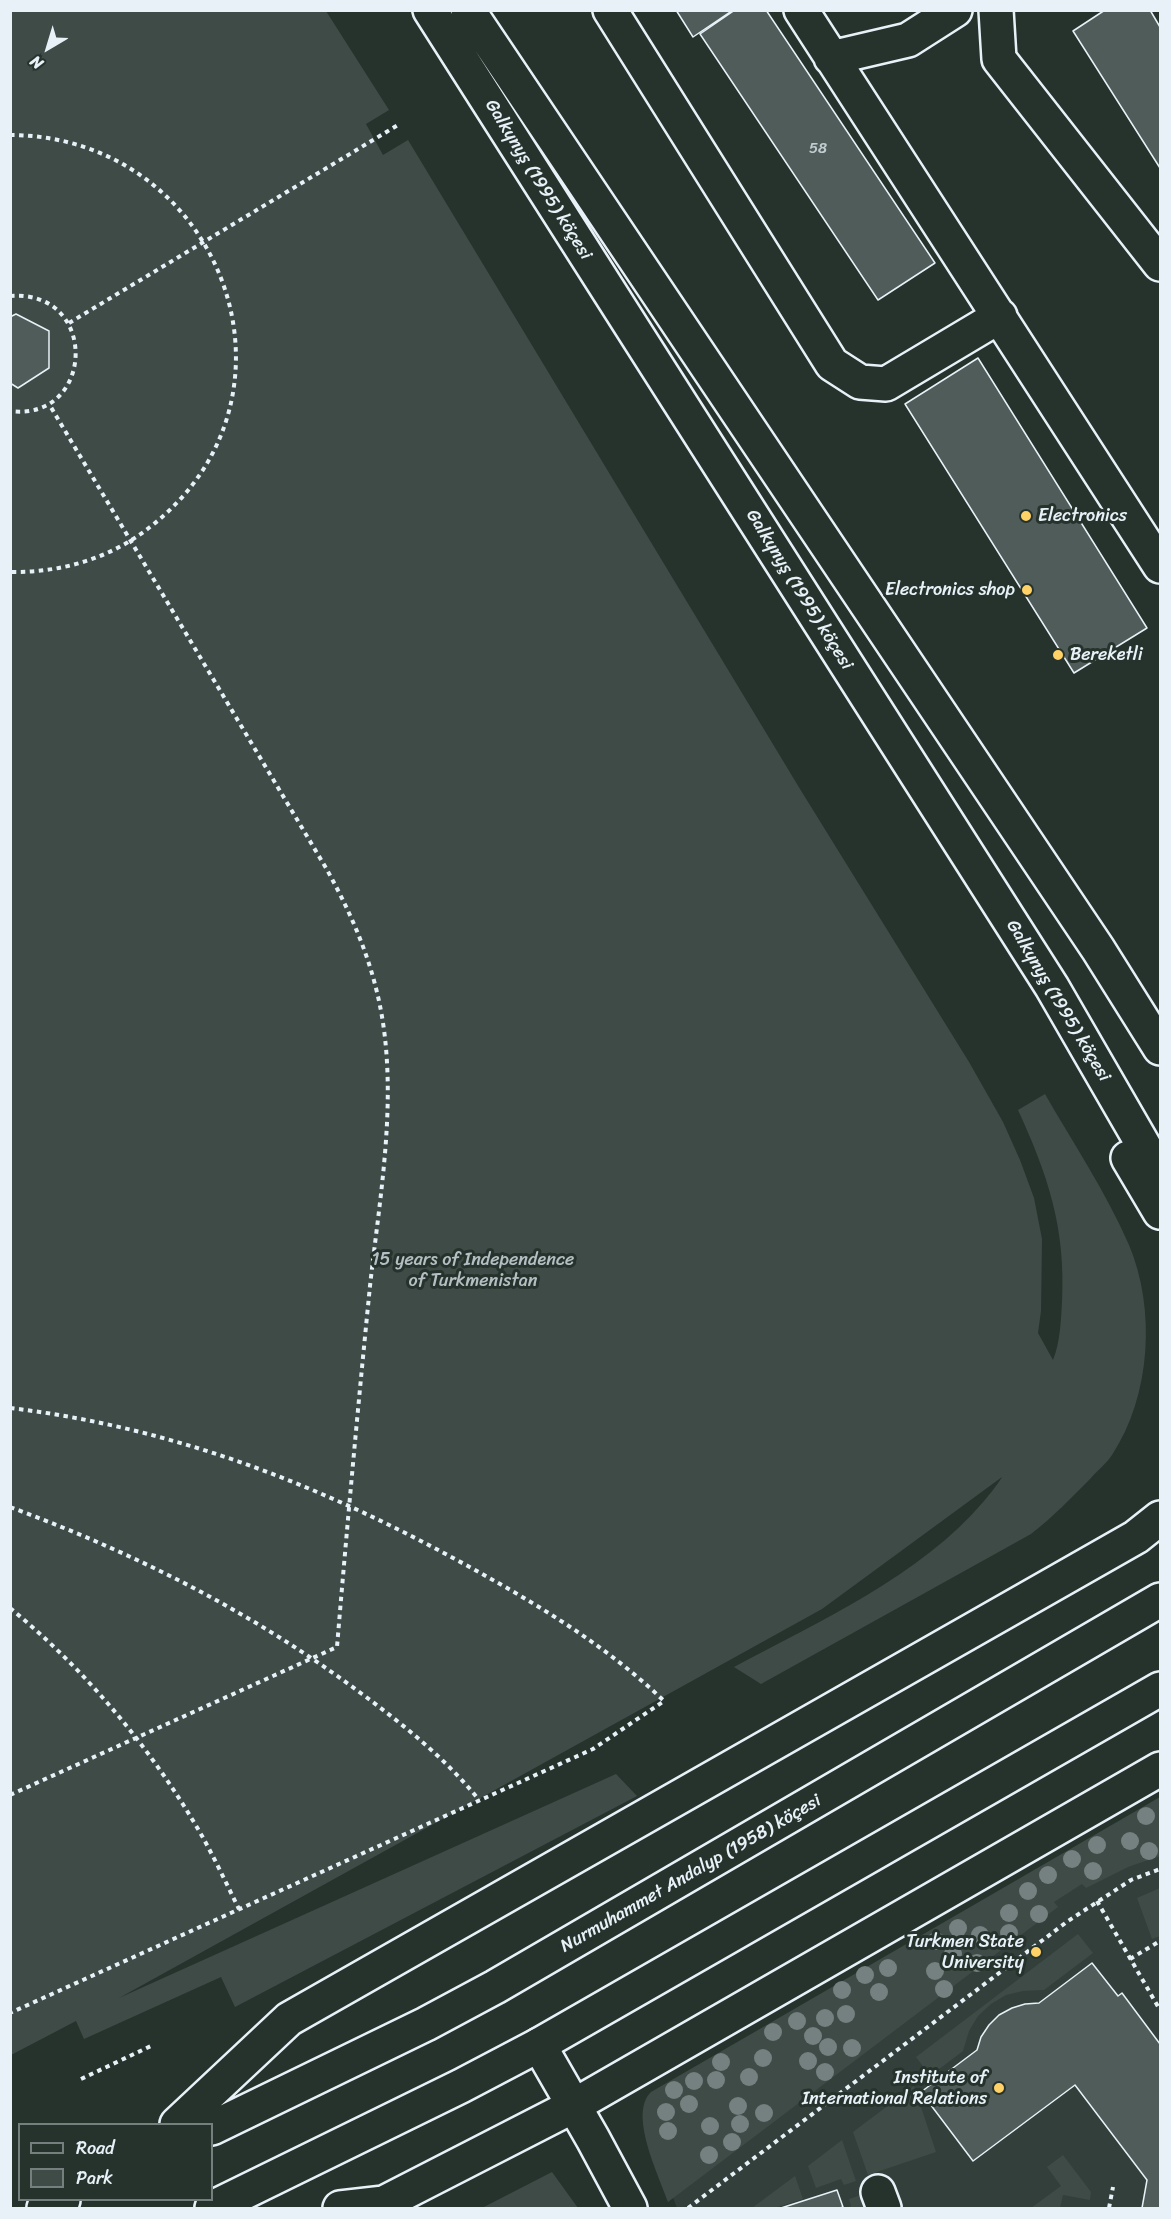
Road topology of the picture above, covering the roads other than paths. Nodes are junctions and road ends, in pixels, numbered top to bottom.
1 (430, 10) edge
2 (468, 10) edge
3 (610, 10) edge
4 (801, 10) edge
5 (955, 10) edge
6 (996, 10) edge
7 (831, 58) junction
8 (1161, 264) edge
9 (1000, 316) junction
10 (1161, 566) edge
11 (1052, 987) junction
12 (1161, 1048) edge
13 (1161, 1174) edge
14 (1161, 1212) edge
15 (1161, 1500) edge
16 (1148, 1527) edge
17 (1161, 1600) edge
18 (1161, 1689) edge
19 (1161, 1769) edge
20 (539, 2045) junction
21 (574, 2105) junction
22 (178, 2123) edge
23 (213, 2128) edge
24 (59, 2201) edge
25 (44, 2208) edge
26 (212, 2208) edge
27 (340, 2208) edge
28 (630, 2208) edge

1 - 11 main road, Galkynyş (1995) köçesi
2 - 12 main road, Galkynyş (1995) köçesi
3 - 9 main road
4 - 7 main road
5 - 7 main road
6 - 8 main road
7 - 9 main road
9 - 10 main road
11 - 13 main road, Galkynyş (1995) köçesi
11 - 14 main road
15 - 16 main road
16 - 22 main road
17 - 23 main road, Nurmuhammet Andalyp (1958) köçesi
18 - 20 main road
19 - 21 main road
20 - 21 main road
20 - 26 main road
21 - 27 main road
21 - 28 main road
24 - 25 main road

